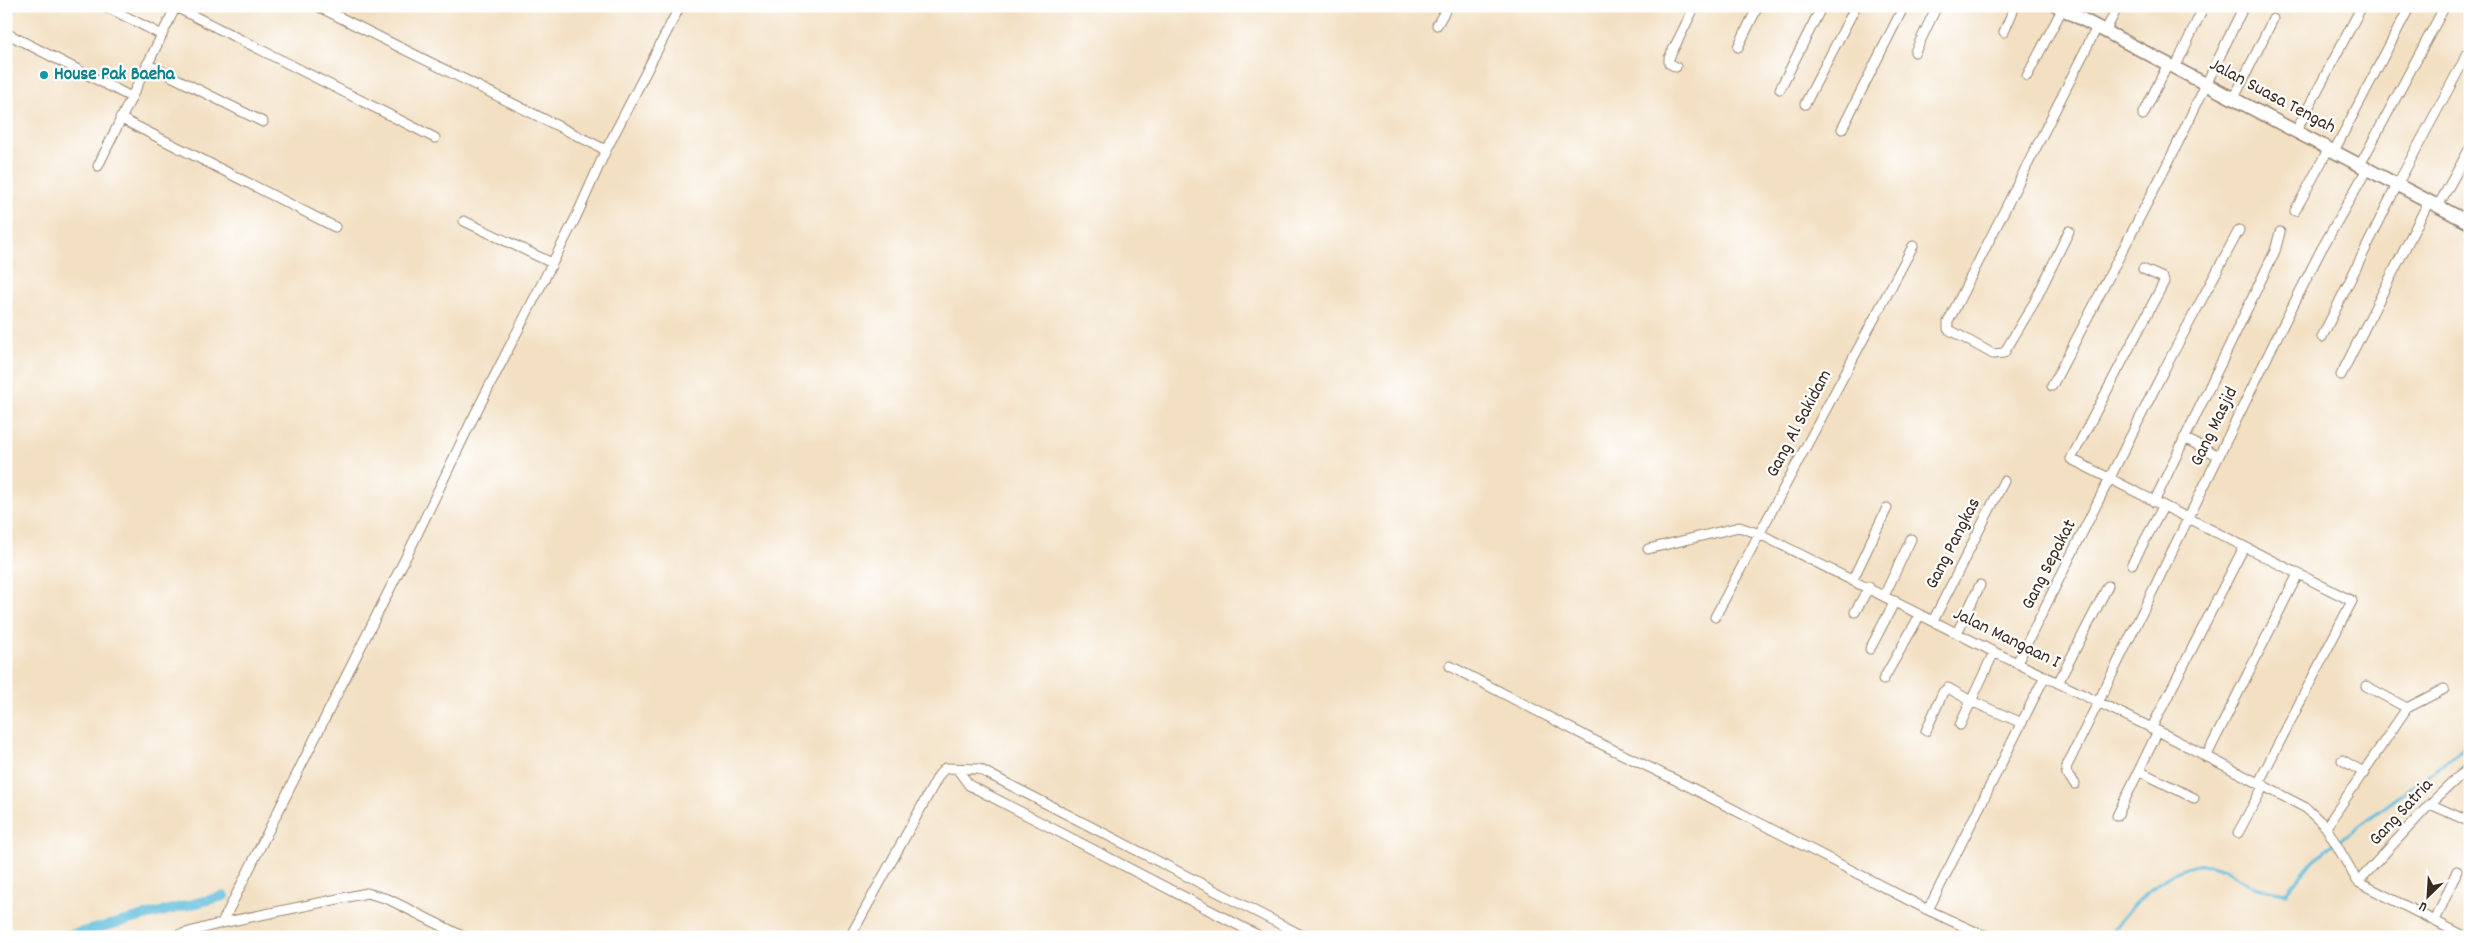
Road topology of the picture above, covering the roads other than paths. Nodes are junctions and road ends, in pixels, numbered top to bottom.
1 (105, 6) edge
2 (176, 6) edge
3 (317, 6) edge
4 (680, 6) edge
5 (1448, 6) edge
6 (1695, 6) edge
7 (1758, 6) edge
8 (1822, 6) edge
9 (1856, 6) edge
10 (1904, 6) edge
11 (1937, 6) edge
12 (2015, 6) edge
13 (2118, 6) edge
14 (2204, 6) edge
15 (2244, 6) edge
16 (2362, 6) edge
17 (2410, 6) edge
18 (2446, 6) edge
19 (2061, 7) edge
20 (2273, 19) dead end
21 (1438, 25) dead end
22 (2101, 29) junction
23 (2004, 32) dead end
24 (6, 33) edge
25 (162, 35) junction
26 (1738, 47) dead end
27 (2470, 49) edge
28 (1915, 52) dead end
29 (147, 64) junction
30 (2172, 66) junction
31 (1676, 67) dead end
32 (2027, 76) dead end
33 (2206, 84) junction
34 (1780, 89) dead end
35 (131, 97) junction
36 (2234, 98) junction
37 (1804, 104) dead end
38 (2143, 115) dead end
39 (120, 118) junction
40 (263, 122) dead end
41 (1842, 129) dead end
42 (2296, 131) junction
43 (435, 138) dead end
44 (2470, 148) edge
45 (606, 150) junction
46 (2332, 150) junction
47 (98, 166) dead end
48 (2364, 167) junction
49 (2398, 184) junction
50 (2434, 204) junction
51 (2470, 207) edge
52 (2295, 211) dead end
53 (464, 221) dead end
54 (2466, 221) edge
55 (335, 227) dead end
56 (2239, 230) dead end
57 (2069, 231) dead end
58 (2280, 232) dead end
59 (1913, 246) dead end
60 (552, 264) junction
61 (2143, 269) dead end
62 (2322, 337) dead end
63 (2341, 376) dead end
64 (2052, 386) dead end
65 (2184, 438) junction
66 (2219, 456) junction
67 (2111, 480) junction
68 (2004, 481) dead end
69 (2154, 502) junction
70 (2162, 507) junction
71 (1887, 508) dead end
72 (2188, 519) junction
73 (1760, 534) junction
74 (1911, 539) dead end
75 (2244, 547) junction
76 (1648, 549) dead end
77 (2132, 564) dead end
78 (2298, 574) junction
79 (1853, 579) junction
80 (1980, 585) dead end
81 (2108, 586) dead end
82 (1869, 587) junction
83 (1884, 596) junction
84 (1895, 601) junction
85 (1855, 612) dead end
86 (1920, 615) junction
87 (1715, 617) dead end
88 (1933, 621) junction
89 (1957, 633) junction
90 (1870, 649) dead end
91 (1994, 652) junction
92 (2017, 663) junction
93 (1450, 666) dead end
94 (2045, 676) junction
95 (1883, 680) dead end
96 (2058, 683) junction
97 (2366, 686) dead end
98 (2444, 689) dead end
99 (1971, 701) junction
100 (2098, 703) junction
101 (2407, 708) junction
102 (2022, 723) junction
103 (1960, 725) dead end
104 (2154, 730) junction
105 (1926, 731) dead end
106 (2206, 757) junction
107 (2342, 760) dead end
108 (2470, 767) edge
109 (958, 770) junction
110 (2140, 771) junction
111 (2365, 773) junction
112 (2075, 784) dead end
113 (2261, 784) junction
114 (2194, 798) dead end
115 (2430, 804) junction
116 (2117, 816) dead end
117 (2470, 822) edge
118 (2326, 828) junction
119 (2238, 833) dead end
120 (2457, 871) dead end
121 (2358, 882) junction
122 (1928, 910) junction
123 (2435, 921) junction
124 (222, 923) junction
125 (171, 937) edge
126 (464, 937) edge
127 (850, 937) edge
128 (1261, 937) edge
129 (1304, 937) edge
130 (1993, 937) edge
131 (2466, 937) edge

1 - 25 street
2 - 25 street
2 - 43 street
3 - 45 street
4 - 45 street
5 - 21 street
6 - 31 street
7 - 26 street
8 - 34 street
9 - 37 street
10 - 41 street
11 - 28 street
12 - 23 street
13 - 22 street
14 - 30 street
15 - 33 street
16 - 42 street
17 - 46 street
18 - 48 street, Gang Masjid
19 - 22 street, Jalan Suasa Tengah
19 - 32 street
20 - 36 street
22 - 30 street, Jalan Suasa Tengah
22 - 57 street
24 - 35 street
25 - 29 street
27 - 49 street
29 - 35 street
29 - 40 street
30 - 33 street, Jalan Suasa Tengah
30 - 38 street
33 - 36 street, Jalan Suasa Tengah
33 - 64 street
35 - 39 street
36 - 42 street, Jalan Suasa Tengah
39 - 47 street
39 - 55 street
42 - 46 street, Jalan Suasa Tengah
44 - 50 street
45 - 60 street
46 - 48 street, Jalan Suasa Tengah
46 - 52 street
48 - 49 street, Jalan Suasa Tengah
48 - 66 street, Gang Masjid
49 - 50 street, Jalan Suasa Tengah
49 - 62 street
50 - 54 street, Jalan Suasa Tengah
50 - 63 street
51 - 54 street
53 - 60 street
56 - 67 street, Gang Sepakat
58 - 65 street
59 - 73 street, Gang Al Sakidam
60 - 124 street
61 - 67 street
65 - 66 street
65 - 69 street
66 - 72 street, Gang Masjid
67 - 69 street
67 - 92 street, Gang Sepakat
68 - 88 street, Gang Pangkas
69 - 70 street
70 - 72 street
70 - 77 street
71 - 79 street
72 - 75 street
72 - 100 street, Gang Masjid
73 - 76 street, Jalan Mangaan I
73 - 79 street, Jalan Mangaan I
73 - 87 street, Gang Al Sakidam
74 - 83 street
75 - 78 street
75 - 104 street
78 - 106 street
78 - 113 street
79 - 82 street, Jalan Mangaan I
80 - 89 street
81 - 96 street
82 - 83 street, Jalan Mangaan I
82 - 85 street
83 - 84 street, Jalan Mangaan I
84 - 86 street, Jalan Mangaan I
84 - 90 street
86 - 88 street, Jalan Mangaan I
86 - 95 street
88 - 89 street, Jalan Mangaan I
89 - 91 street, Jalan Mangaan I
91 - 92 street, Jalan Mangaan I
91 - 99 street
92 - 94 street, Jalan Mangaan I
93 - 122 street
94 - 96 street, Jalan Mangaan I
94 - 102 street
96 - 100 street, Jalan Mangaan I
97 - 101 street
98 - 101 street
99 - 102 street
99 - 103 street
99 - 105 street
100 - 104 street, Jalan Mangaan I
100 - 112 street, Gang Masjid
101 - 111 street
102 - 122 street
104 - 106 street, Jalan Mangaan I
104 - 110 street
106 - 113 street, Jalan Mangaan I
107 - 111 street
108 - 115 street, Gang Satria
109 - 127 street
109 - 128 street
109 - 129 street
110 - 114 street
110 - 116 street
111 - 118 street
113 - 118 street, Jalan Mangaan I
113 - 119 street
115 - 117 street
115 - 121 street, Gang Satria
118 - 121 street, Jalan Mangaan I
120 - 123 street
121 - 123 street
122 - 130 street
123 - 131 street
124 - 125 street
124 - 126 street

